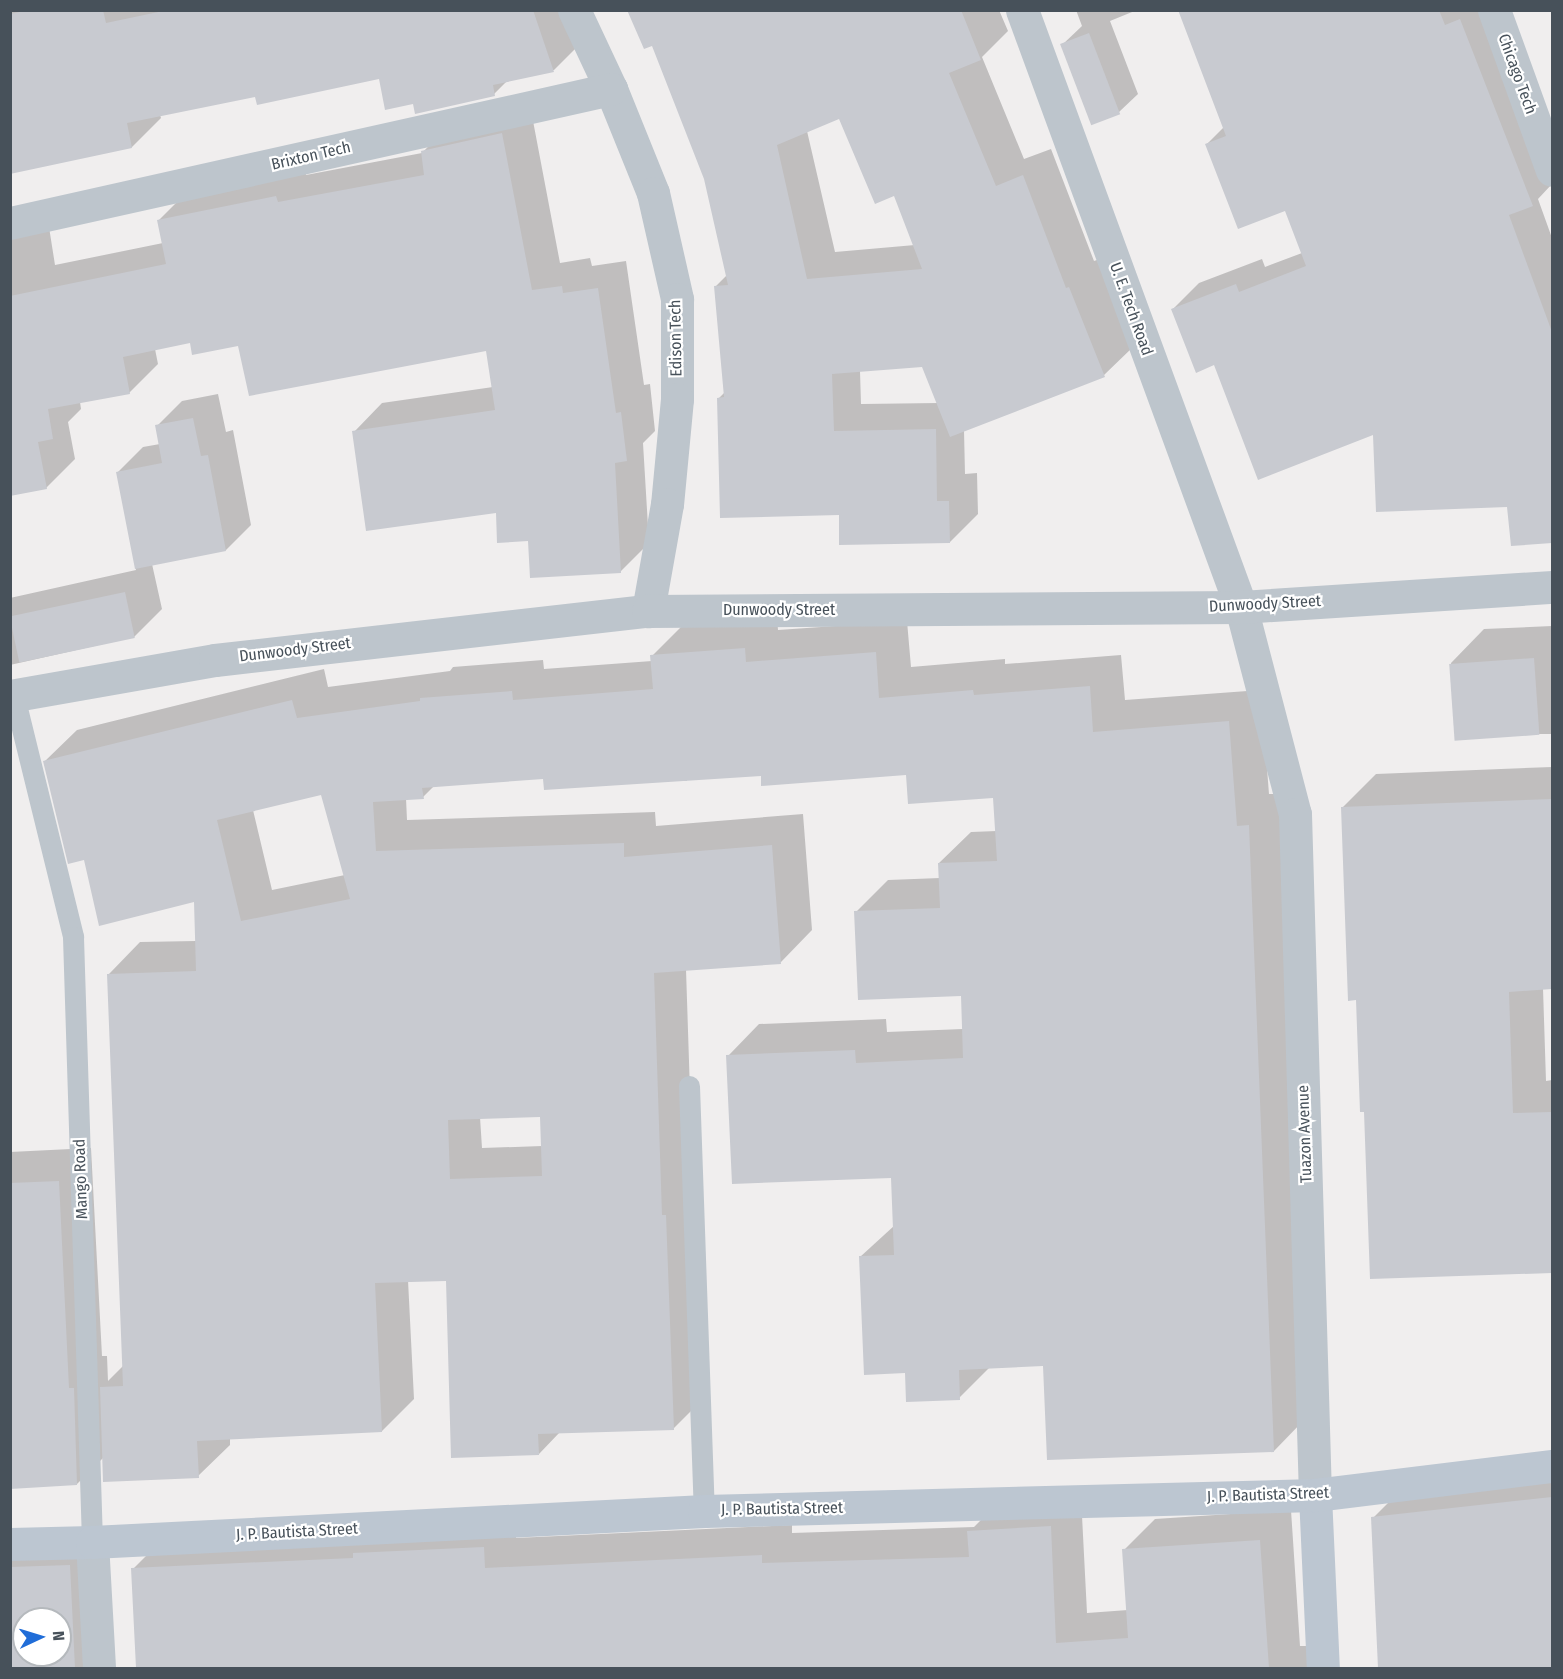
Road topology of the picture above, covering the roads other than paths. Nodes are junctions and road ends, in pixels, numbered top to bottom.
1 (574, 10) edge
2 (1022, 10) edge
3 (1494, 10) edge
4 (611, 89) junction
5 (1552, 170) edge
6 (10, 223) edge
7 (1552, 587) edge
8 (1241, 607) junction
9 (648, 611) junction
10 (12, 696) edge
11 (689, 1086) dead end
12 (1552, 1466) edge
13 (1315, 1495) junction
14 (704, 1510) junction
15 (92, 1542) junction
16 (10, 1544) edge
17 (99, 1668) edge
18 (1323, 1668) edge

1 - 4 street, Edison Tech
2 - 8 street, U. E. Tech Road
3 - 5 street, Chicago Tech
4 - 6 street, Brixton Tech
4 - 9 street, Edison Tech
7 - 8 street, Dunwoody Street
8 - 9 street, Dunwoody Street
8 - 13 street, Tuazon Avenue
9 - 10 street, Dunwoody Street
10 - 15 lane, Mango Road
11 - 14 lane
12 - 13 street, J. P. Bautista Street
13 - 14 street, J. P. Bautista Street
13 - 18 street, Tuazon Avenue
14 - 15 street, J. P. Bautista Street
15 - 16 street, J. P. Bautista Street
15 - 17 street, Mango Road

